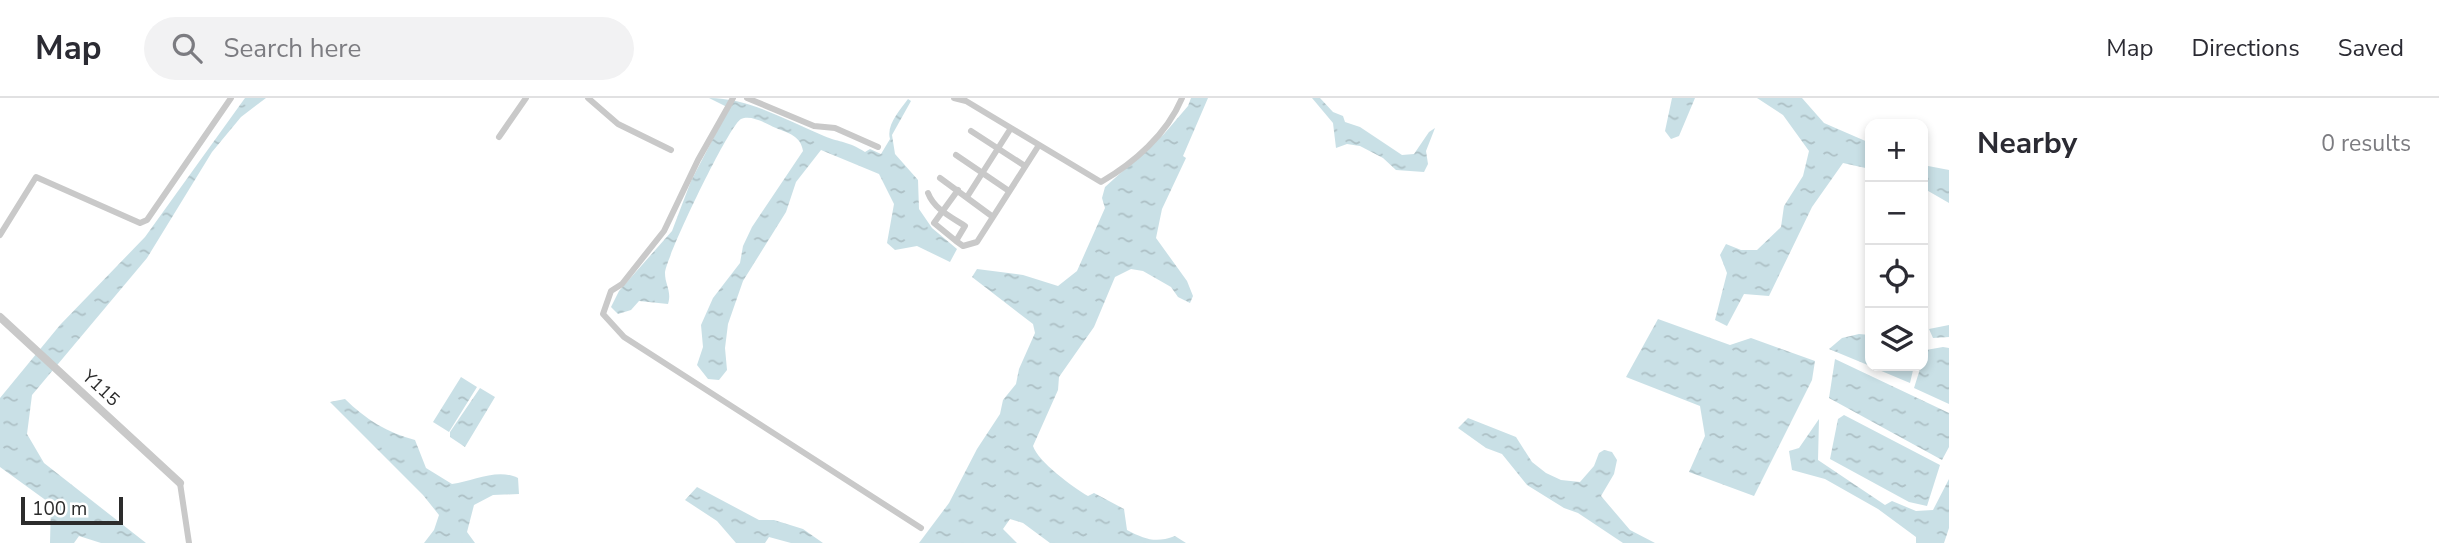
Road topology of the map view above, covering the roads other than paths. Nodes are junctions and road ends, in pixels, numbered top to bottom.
1 (231, 98) edge
2 (526, 98) edge
3 (588, 98) edge
4 (733, 98) edge
5 (747, 98) edge
6 (954, 98) edge
7 (1182, 98) edge
8 (1011, 128) junction
9 (971, 131) dead end
10 (499, 137) dead end
11 (1039, 145) junction
12 (878, 147) dead end
13 (999, 149) junction
14 (671, 150) dead end
15 (956, 155) dead end
16 (1026, 166) junction
17 (983, 174) junction
18 (940, 178) dead end
19 (958, 190) junction
20 (1009, 191) junction
21 (928, 193) dead end
22 (967, 197) junction
23 (943, 211) junction
24 (993, 217) junction
25 (0, 235) edge
26 (956, 241) junction
27 (0, 317) edge
28 (180, 483) joint
29 (921, 528) dead end
30 (190, 543) edge

1 - 25 street
2 - 10 street
3 - 14 street
4 - 29 street
5 - 12 street
6 - 8 street
7 - 11 street
8 - 11 street
8 - 13 street
9 - 13 street
11 - 16 street
13 - 16 street
13 - 17 street
15 - 17 street
16 - 20 street
17 - 20 street
17 - 22 street
18 - 19 street
19 - 22 street
19 - 23 street
20 - 24 street
21 - 23 street
22 - 24 street
23 - 26 street
23 - 26 street
24 - 26 street
27 - 28 street, Y115
28 - 30 street

